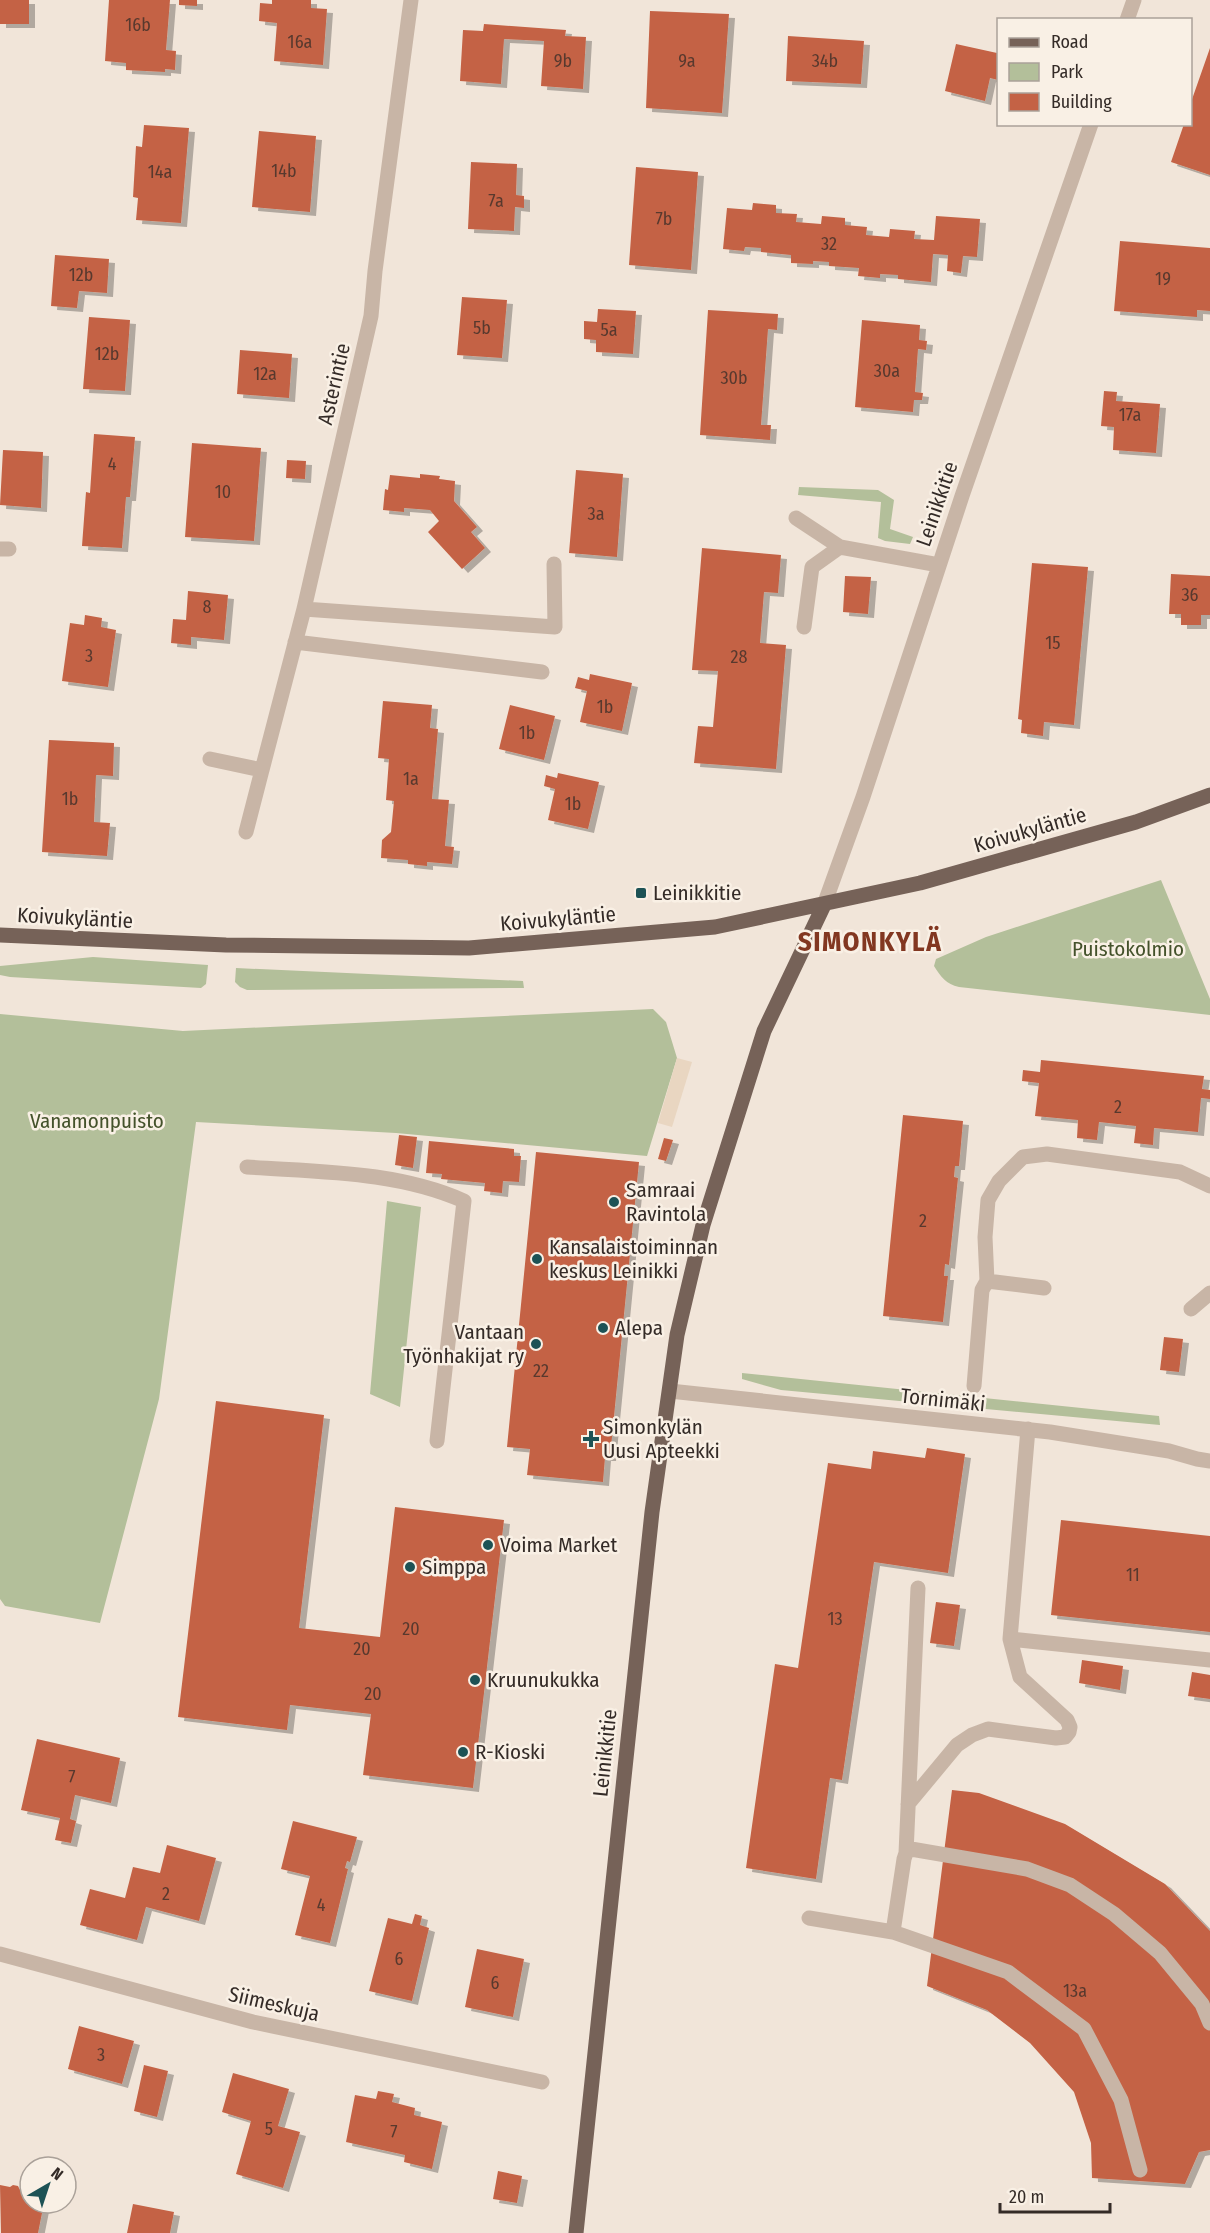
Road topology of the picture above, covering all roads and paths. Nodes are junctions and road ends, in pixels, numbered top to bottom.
1 (411, 0) edge
2 (1134, 0) edge
3 (1129, 18) edge
4 (1090, 126) edge
5 (796, 518) dead end
6 (840, 547) junction
7 (554, 564) dead end
8 (939, 565) junction
9 (304, 609) junction
10 (804, 627) dead end
11 (295, 642) junction
12 (542, 672) dead end
13 (210, 759) dead end
14 (262, 770) junction
15 (1210, 795) edge
16 (246, 832) dead end
17 (824, 905) junction
18 (0, 935) edge
19 (247, 1167) dead end
20 (1210, 1186) edge
21 (987, 1281) junction
22 (1044, 1288) dead end
23 (1210, 1293) edge
24 (1191, 1309) dead end
25 (974, 1386) dead end
26 (670, 1391) junction
27 (1028, 1429) junction
28 (437, 1441) dead end
29 (1210, 1461) edge
30 (918, 1588) dead end
31 (1010, 1639) junction
32 (1210, 1660) edge
33 (908, 1804) junction
34 (906, 1853) junction
35 (809, 1918) dead end
36 (893, 1932) junction
37 (0, 1954) edge
38 (1210, 2023) edge
39 (542, 2082) dead end
40 (1140, 2170) dead end
41 (576, 2233) edge

1 - 9 street, Asterintie
2 - 3 street
4 - 8 street, Leinikkitie
5 - 6 street
6 - 8 street
6 - 10 street
7 - 9 street
8 - 17 street, Leinikkitie
9 - 11 street, Asterintie
11 - 12 street
11 - 14 street, Asterintie
13 - 14 street
14 - 16 street, Asterintie
15 - 17 main road, Koivukyläntie
17 - 18 main road, Koivukyläntie
17 - 26 main road, Leinikkitie
19 - 28 street
20 - 21 street
21 - 22 street
21 - 25 street
23 - 24 street
26 - 27 street, Tornimäki
26 - 41 main road, Leinikkitie
27 - 29 street, Tornimäki
27 - 31 street
30 - 33 street
31 - 32 street
31 - 33 street
33 - 34 street
34 - 36 street
34 - 38 street
35 - 36 street
36 - 40 street
37 - 39 street, Siimeskuja

